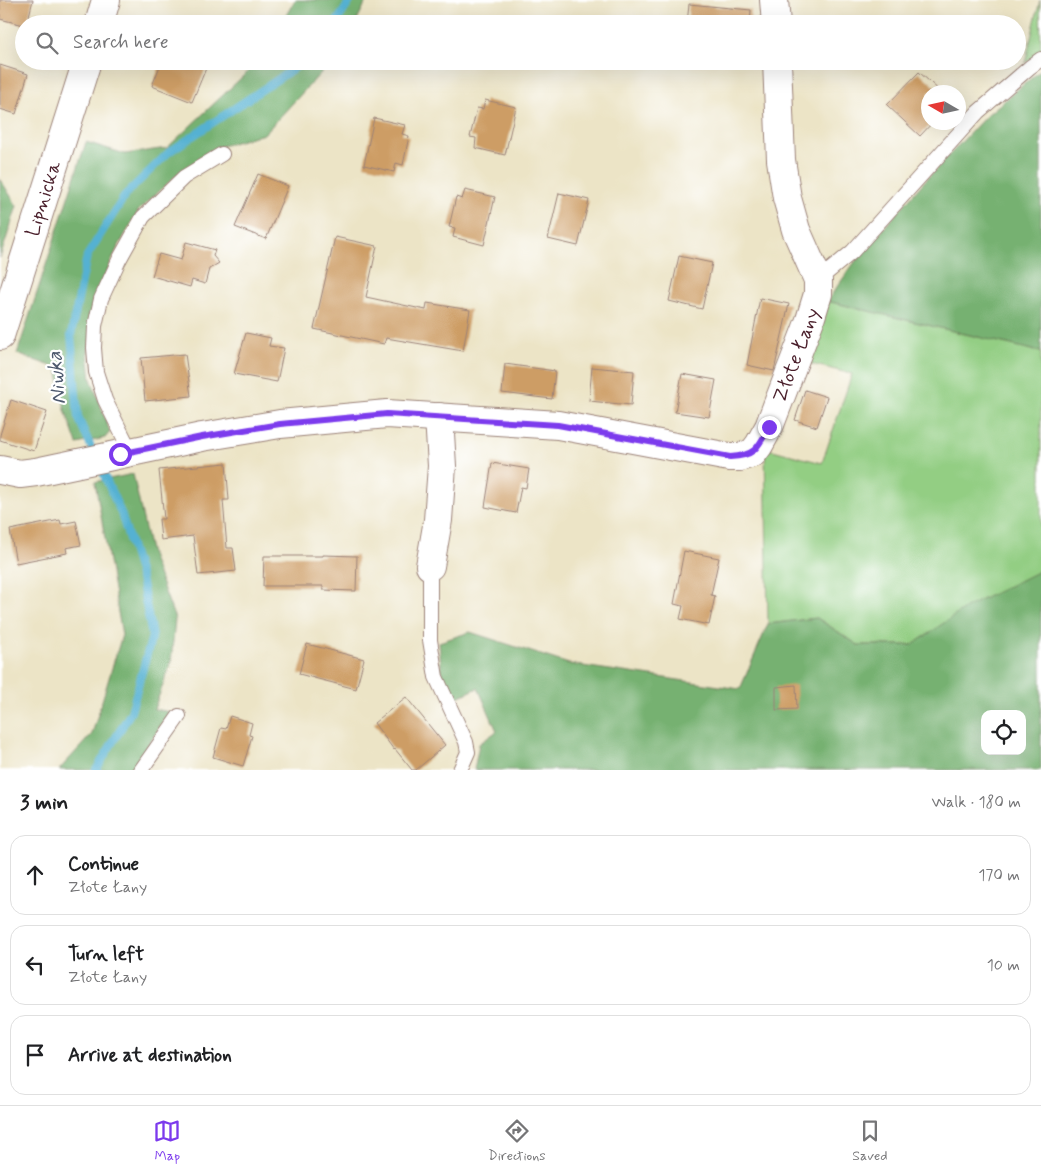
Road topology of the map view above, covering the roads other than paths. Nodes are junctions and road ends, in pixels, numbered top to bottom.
1 (106, 0) edge
2 (774, 0) edge
3 (102, 15) edge
4 (775, 15) edge
5 (1041, 59) edge
6 (84, 70) edge
7 (777, 70) edge
8 (222, 154) dead end
9 (818, 280) junction
10 (0, 336) edge
11 (439, 417) junction
12 (125, 453) junction
13 (0, 470) edge
14 (430, 566) joint
15 (179, 716) dead end
16 (140, 770) edge
17 (460, 770) edge

1 - 3 street
2 - 4 street
5 - 9 lane
6 - 10 street, Lipnicka
7 - 9 street, Złote Łany
8 - 12 lane
9 - 11 street, Złote Łany
11 - 12 street, Złote Łany
11 - 14 street
12 - 13 street, Złote Łany
14 - 17 lane
15 - 16 lane

